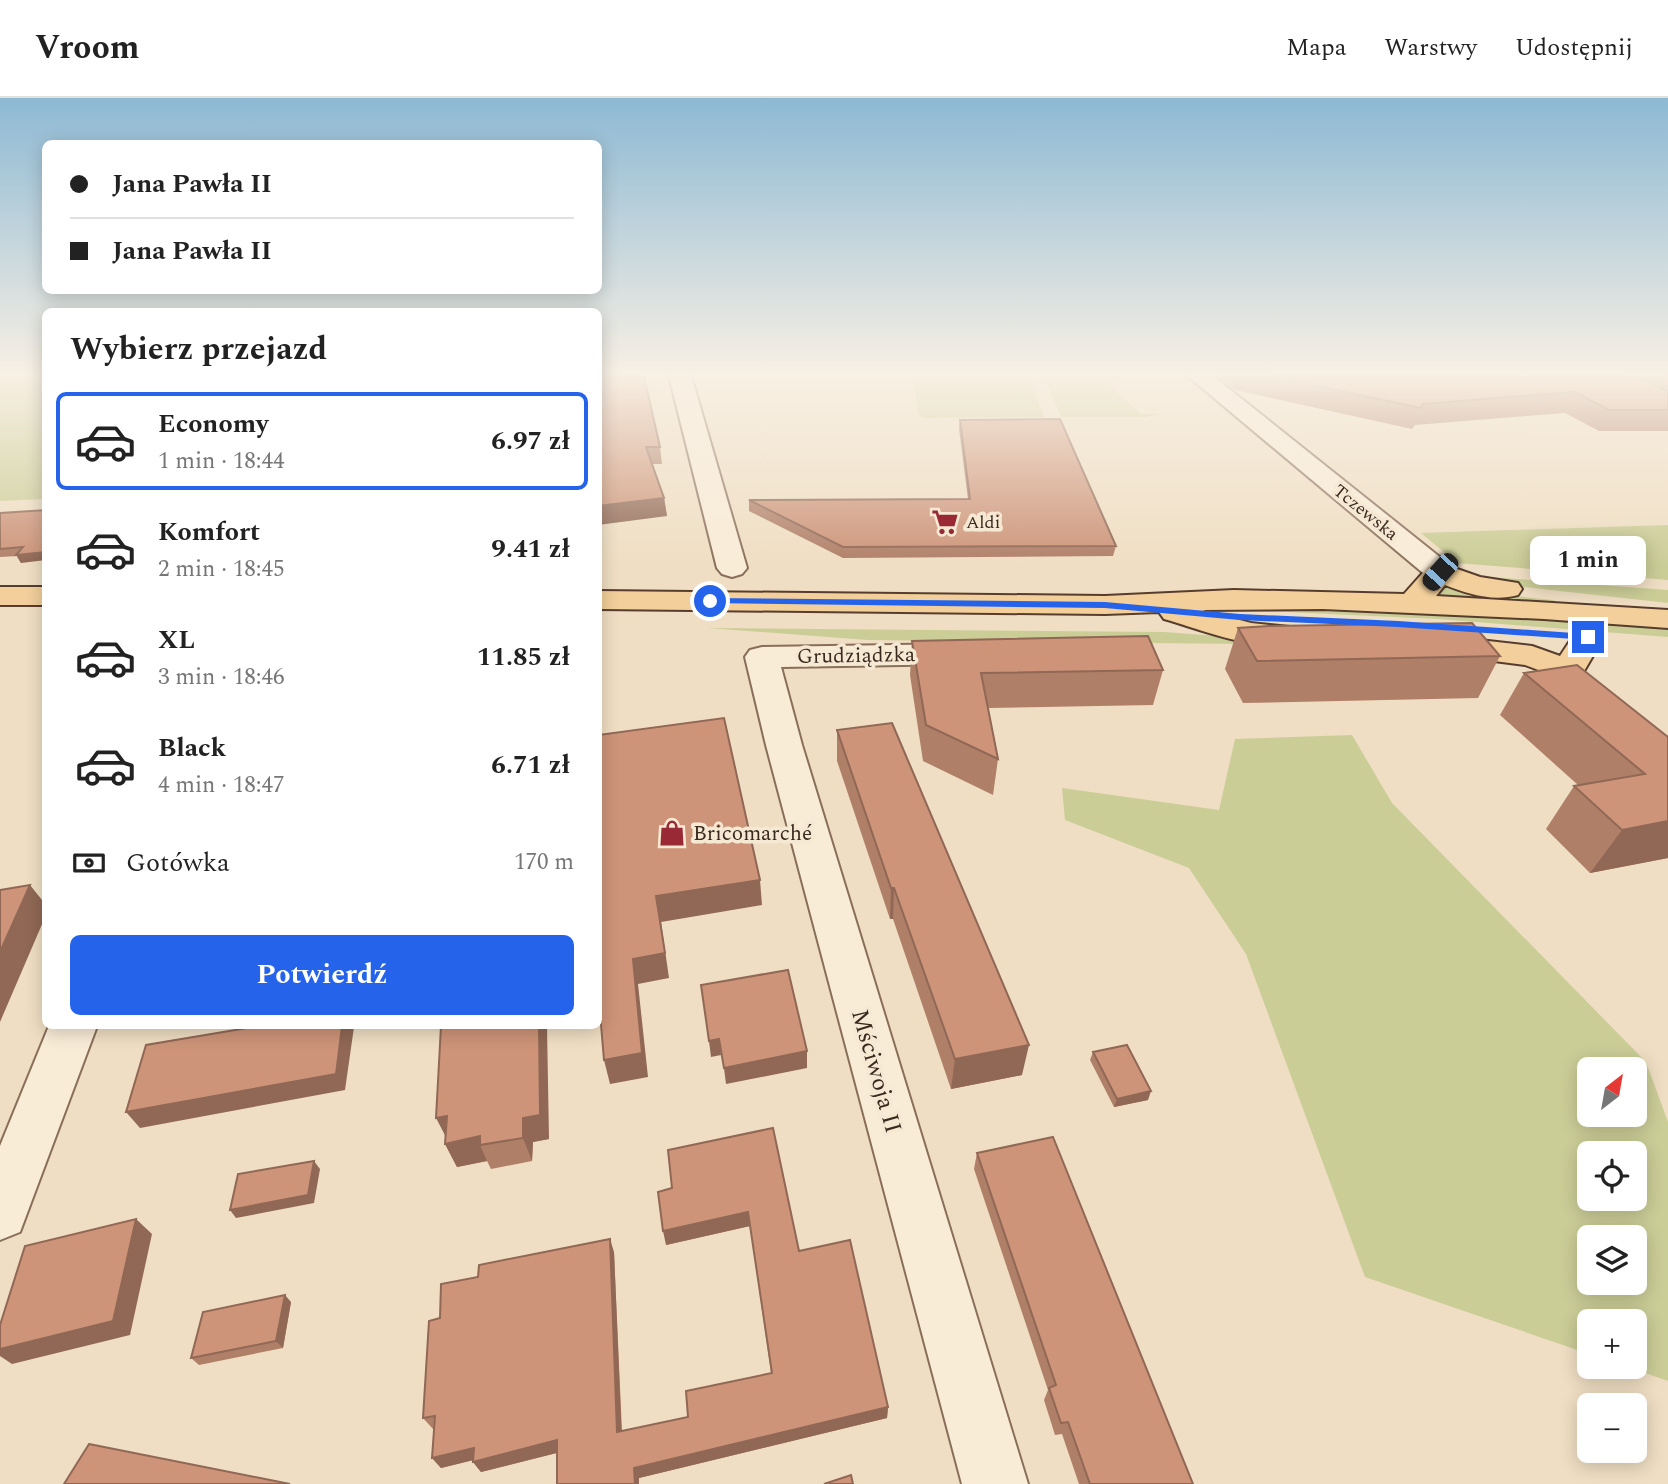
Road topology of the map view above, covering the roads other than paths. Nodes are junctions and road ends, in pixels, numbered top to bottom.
1 (697, 437) edge
2 (1274, 437) edge
3 (732, 568) dead end
4 (1440, 572) junction
5 (0, 596) edge
6 (42, 596) edge
7 (602, 600) edge
8 (1413, 603) junction
9 (1105, 605) junction
10 (1175, 612) junction
11 (1668, 628) edge
12 (1588, 637) junction
13 (1318, 638) edge
14 (1412, 644) edge
15 (994, 653) edge
16 (762, 657) joint
17 (72, 1029) edge
18 (0, 1213) edge
19 (995, 1484) edge

1 - 3 street
2 - 4 street, Tczewska
4 - 8 main road
4 - 11 main road
5 - 6 main road
7 - 9 main road
8 - 9 main road
8 - 11 main road
9 - 10 main road
10 - 12 main road
10 - 13 main road
11 - 12 main road
12 - 14 main road
15 - 16 street, Grudziądzka
16 - 19 street, Mściwoja II
17 - 18 street

